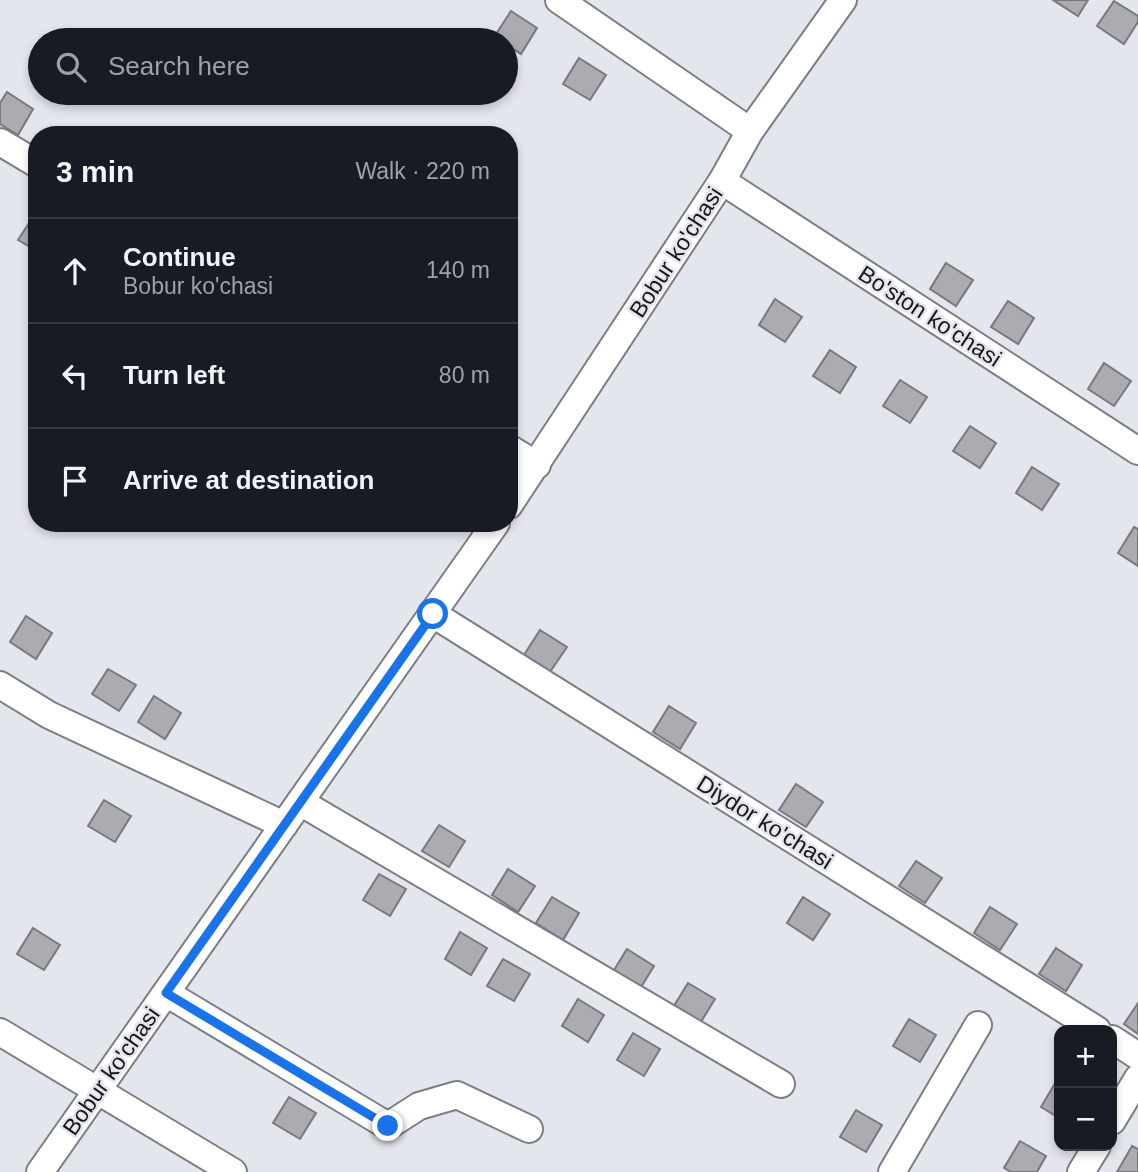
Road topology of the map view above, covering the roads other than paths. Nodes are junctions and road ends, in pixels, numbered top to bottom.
1 (559, 0) edge
2 (843, 0) edge
3 (750, 131) junction
4 (0, 142) edge
5 (28, 159) edge
6 (722, 181) junction
7 (1138, 451) edge
8 (518, 453) edge
9 (537, 465) junction
10 (518, 492) edge
11 (490, 532) edge
12 (433, 614) junction
13 (0, 685) edge
14 (300, 802) junction
15 (284, 825) junction
16 (166, 993) junction
17 (978, 1025) dead end
18 (1089, 1025) edge
19 (0, 1032) edge
20 (1117, 1042) edge
21 (1138, 1056) edge
22 (1138, 1078) edge
23 (781, 1084) dead end
24 (97, 1090) junction
25 (1117, 1113) edge
26 (529, 1129) dead end
27 (1094, 1151) edge
28 (40, 1172) edge
29 (233, 1172) edge
30 (892, 1172) edge
31 (1081, 1172) edge

1 - 3 street
2 - 3 street, Bobur ko'chasi
3 - 6 street, Bobur ko'chasi
4 - 5 street
6 - 7 street, Bo'ston ko'chasi
6 - 9 street, Bobur ko'chasi
8 - 9 street
9 - 10 street, Bobur ko'chasi
11 - 12 street, Bobur ko'chasi
12 - 14 street, Bobur ko'chasi
12 - 18 street, Diydor ko'chasi
13 - 15 street
14 - 15 street, Bobur ko'chasi
14 - 23 street
15 - 16 street, Bobur ko'chasi
16 - 24 street, Bobur ko'chasi
16 - 26 street
17 - 30 street
19 - 24 street
20 - 21 street
22 - 25 street
24 - 28 street, Bobur ko'chasi
24 - 29 street
27 - 31 street

